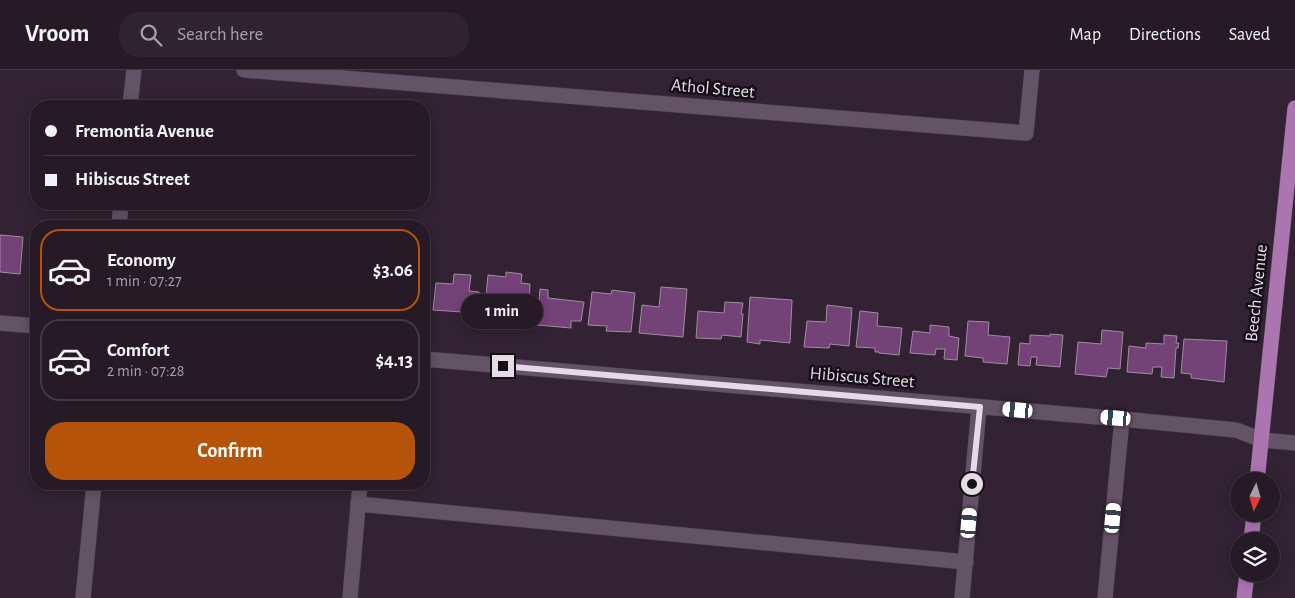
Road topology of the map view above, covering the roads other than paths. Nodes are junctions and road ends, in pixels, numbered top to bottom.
1 (134, 70) edge
2 (244, 70) edge
3 (1032, 70) edge
4 (393, 76) edge
5 (131, 100) edge
6 (1295, 108) edge
7 (1292, 171) edge
8 (0, 323) edge
9 (30, 326) edge
10 (430, 360) edge
11 (980, 407) junction
12 (1122, 419) junction
13 (1262, 440) junction
14 (1295, 443) edge
15 (1258, 472) edge
16 (93, 490) edge
17 (359, 490) edge
18 (358, 504) junction
19 (966, 562) junction
20 (1246, 582) edge
21 (83, 598) edge
22 (350, 598) edge
23 (962, 598) edge
24 (1105, 598) edge
25 (1244, 598) edge

1 - 5 street
2 - 4 street, Athol Street
3 - 4 street, Athol Street
6 - 7 main road, Beech Avenue
7 - 13 main road, Beech Avenue
8 - 9 street
10 - 11 street, Hibiscus Street
11 - 12 street, Hibiscus Street
11 - 19 street
12 - 13 street, Hibiscus Street
12 - 24 street
13 - 14 street, Hibiscus Street
13 - 15 main road, Beech Avenue
16 - 21 street
17 - 18 street
18 - 19 street
18 - 22 street
19 - 23 street
20 - 25 main road

